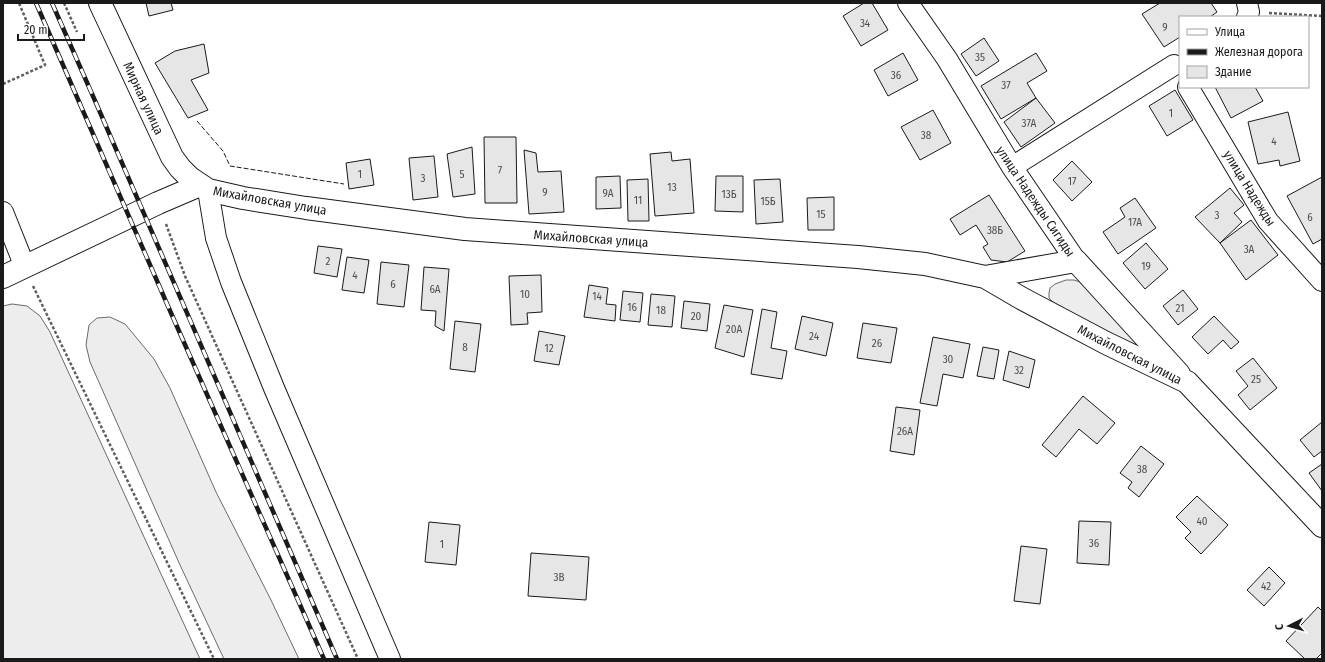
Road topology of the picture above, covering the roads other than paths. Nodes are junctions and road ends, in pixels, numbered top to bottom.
1 (100, 3) edge
2 (908, 3) edge
3 (1178, 67) edge
4 (1189, 88) edge
5 (1012, 167) junction
6 (204, 188) junction
7 (3, 212) edge
8 (1076, 261) junction
9 (26, 267) junction
10 (3, 277) edge
11 (985, 277) junction
12 (1322, 281) edge
13 (1187, 382) junction
14 (1322, 526) edge
15 (390, 659) edge

1 - 6 street, Мирная улица
2 - 5 street, улица Надежды Сигиды
3 - 5 street
4 - 12 street, улица Надежды
5 - 8 street, улица Надежды Сигиды
6 - 9 street
6 - 11 street, Михайловская улица
6 - 15 street
7 - 9 street
8 - 11 street, Михайловская улица
8 - 13 street, улица Надежды Сигиды
9 - 10 street
11 - 13 street, Михайловская улица
13 - 14 street, Михайловская улица

